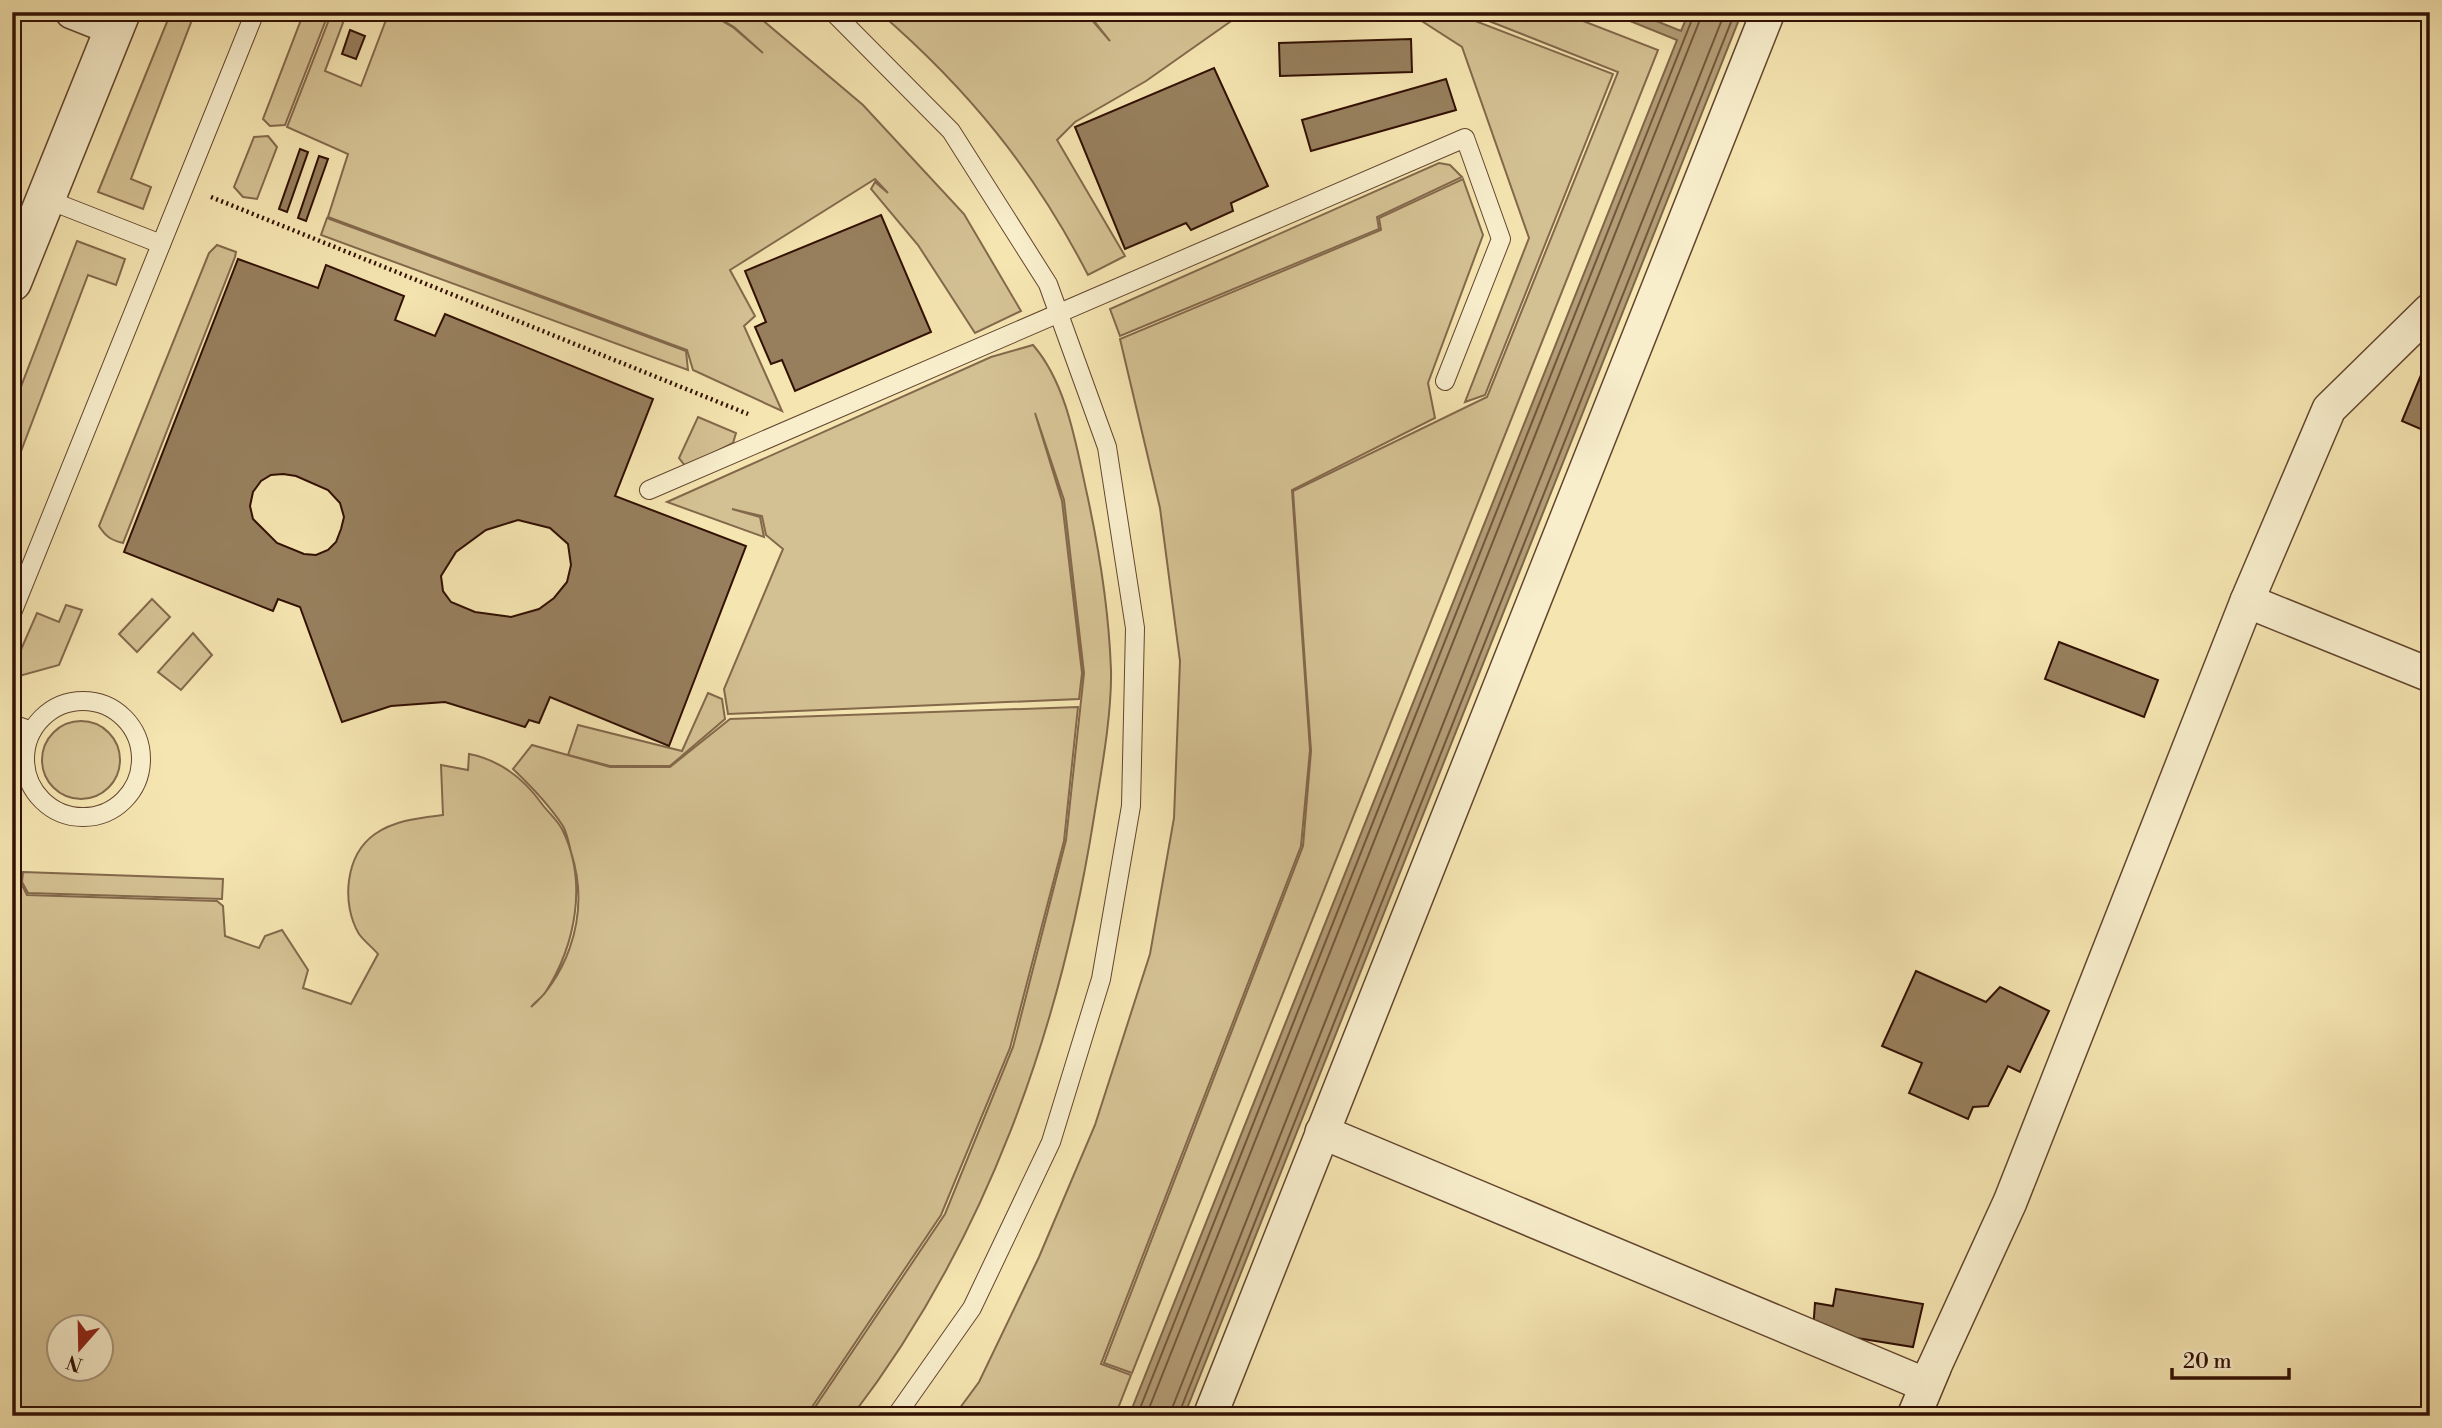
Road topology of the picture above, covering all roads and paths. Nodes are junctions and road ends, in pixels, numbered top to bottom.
1 (72, 12) edge
2 (255, 12) edge
3 (833, 12) edge
4 (1768, 12) edge
5 (118, 20) edge
6 (185, 186) junction
7 (46, 199) junction
8 (161, 244) junction
9 (12, 282) edge
10 (2430, 310) edge
11 (1059, 313) junction
12 (1445, 381) dead end
13 (788, 430) junction
14 (649, 490) dead end
15 (2247, 601) junction
16 (12, 613) edge
17 (2430, 675) edge
18 (12, 724) edge
19 (32, 731) junction
20 (1322, 1132) junction
21 (1934, 1368) junction
22 (897, 1416) edge
23 (1210, 1416) edge
24 (1914, 1416) edge

1 - 5 street
2 - 6 lane
3 - 11 lane
4 - 20 street
5 - 7 street
6 - 8 lane
6 - 13 path
7 - 8 lane
7 - 9 street
8 - 16 lane
10 - 15 street
11 - 12 lane
11 - 13 lane
11 - 22 lane
13 - 14 lane
15 - 17 street
15 - 21 street
18 - 19 lane
19 - 19 lane
20 - 21 street
20 - 23 street
21 - 24 street

